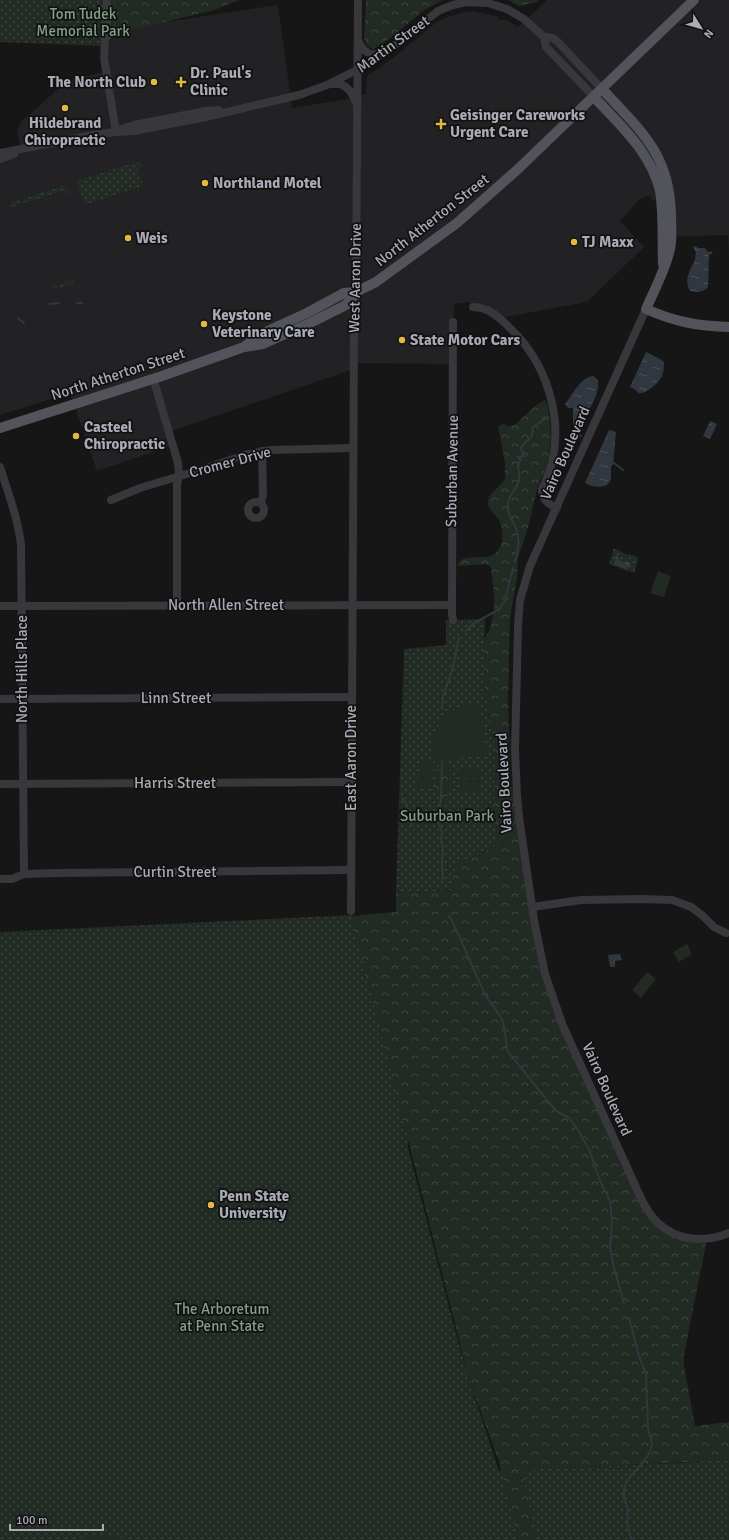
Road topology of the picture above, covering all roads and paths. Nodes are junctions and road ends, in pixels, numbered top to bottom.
1 (107, 0) edge
2 (358, 0) edge
3 (694, 0) edge
4 (544, 36) junction
5 (358, 39) junction
6 (384, 52) junction
7 (357, 70) junction
8 (327, 85) junction
9 (602, 89) junction
10 (594, 97) junction
11 (357, 108) junction
12 (116, 132) junction
13 (25, 148) junction
14 (0, 153) edge
15 (0, 159) edge
16 (663, 268) junction
17 (356, 292) junction
18 (473, 307) dead end
19 (646, 309) junction
20 (453, 322) dead end
21 (729, 326) edge
22 (153, 378) junction
23 (0, 428) edge
24 (353, 448) junction
25 (262, 451) junction
26 (0, 467) edge
27 (179, 476) junction
28 (111, 500) dead end
29 (261, 503) dead end
30 (557, 508) junction
31 (352, 604) junction
32 (177, 605) junction
33 (452, 605) junction
34 (0, 606) edge
35 (21, 606) junction
36 (453, 620) dead end
37 (352, 697) junction
38 (0, 699) edge
39 (22, 699) junction
40 (351, 782) junction
41 (0, 784) edge
42 (23, 784) junction
43 (350, 870) junction
44 (24, 874) junction
45 (0, 879) edge
46 (532, 907) junction
47 (351, 911) dead end
48 (726, 933) dead end
49 (729, 1233) edge

1 - 12 street
2 - 5 street, West Aaron Drive
3 - 9 main road, North Atherton Street
4 - 6 street, Martin Street
4 - 9 street, Martin Street
4 - 10 street, Martin Street
5 - 6 street
5 - 7 street, West Aaron Drive
6 - 7 street, Martin Street
7 - 8 street, Martin Street
7 - 11 street, West Aaron Drive
8 - 11 street
8 - 12 street, Martin Street
9 - 10 main road, North Atherton Street
9 - 16 main road, Vairo Boulevard
10 - 16 main road, Vairo Boulevard
10 - 17 main road, North Atherton Street
11 - 17 street, West Aaron Drive
12 - 13 street, Martin Street
13 - 14 street, Martin Street
13 - 15 street, Martin Street
16 - 19 main road, Vairo Boulevard
17 - 22 main road, North Atherton Street
17 - 24 street, West Aaron Drive
18 - 30 street
19 - 21 main road
19 - 30 street, Vairo Boulevard
20 - 33 street, Suburban Avenue
22 - 23 main road, North Atherton Street
22 - 27 street
24 - 25 street, Cromer Drive
24 - 31 street, West Aaron Drive
25 - 27 street, Cromer Drive
25 - 29 street
26 - 35 street, North Hills Place
27 - 28 street, Cromer Drive
27 - 32 street
30 - 46 street, Vairo Boulevard
31 - 32 street, North Allen Street
31 - 33 street, North Allen Street
31 - 37 street, East Aaron Drive
32 - 35 street, North Allen Street
33 - 36 street, Suburban Avenue
34 - 35 street, North Allen Street
35 - 39 street, North Hills Place
37 - 39 street, Linn Street
37 - 40 street, East Aaron Drive
38 - 39 street, Linn Street
39 - 42 street, North Hills Place
40 - 42 street, Harris Street
40 - 43 street, East Aaron Drive
41 - 42 street, Harris Street
42 - 44 street, North Hills Place
43 - 44 street, Curtin Street
43 - 47 street, East Aaron Drive
44 - 45 street, Curtin Street
46 - 48 street
46 - 49 street, Vairo Boulevard

